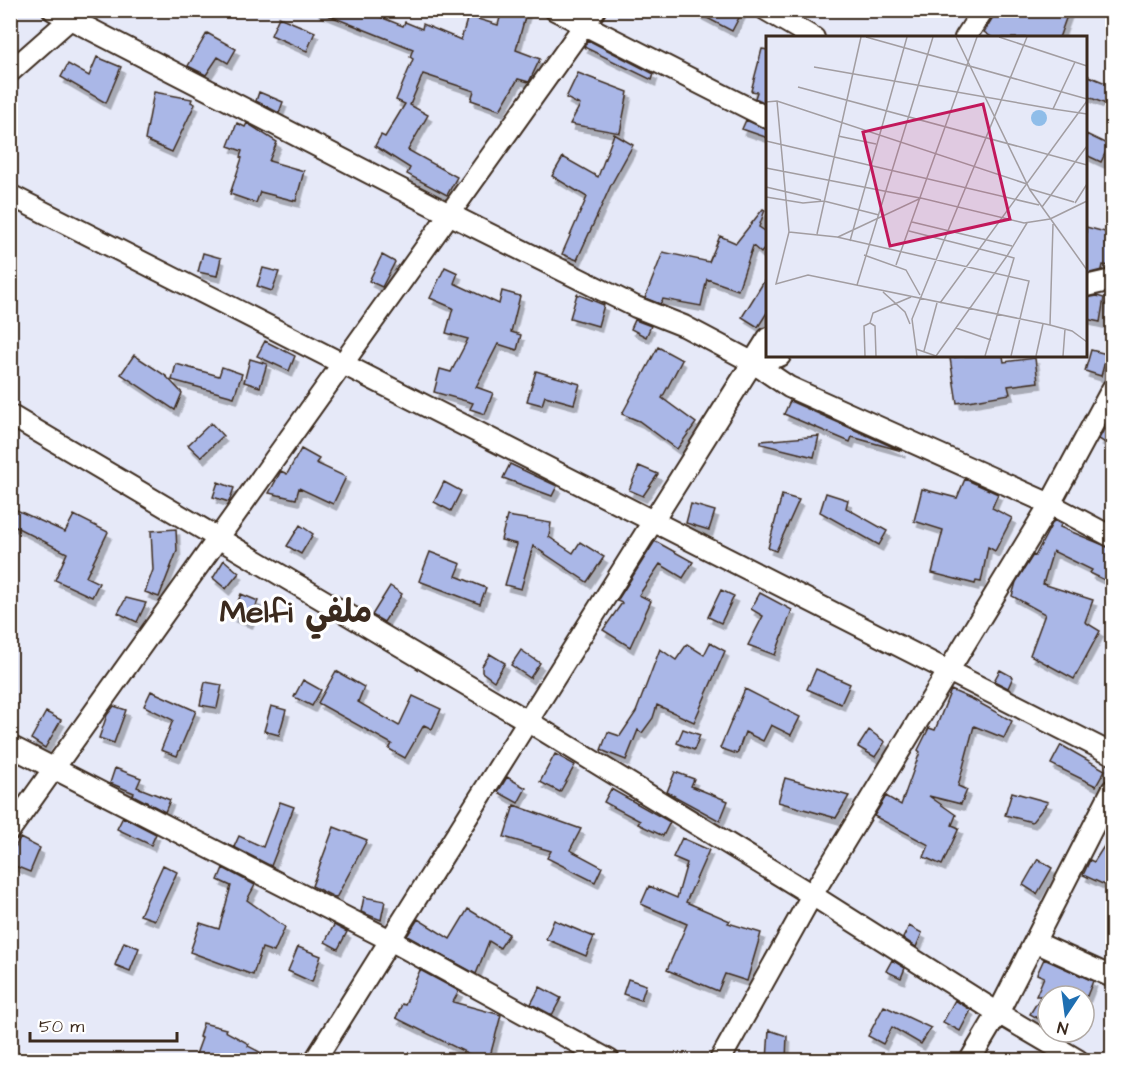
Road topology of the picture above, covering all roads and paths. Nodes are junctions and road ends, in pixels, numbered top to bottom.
1 (555, 10) edge
2 (766, 10) edge
3 (983, 10) edge
4 (68, 13) edge
5 (590, 18) edge
6 (811, 36) edge
7 (966, 36) edge
8 (10, 72) edge
9 (766, 117) edge
10 (10, 195) edge
11 (451, 215) junction
12 (1113, 280) edge
13 (1087, 286) edge
14 (766, 341) edge
15 (775, 357) edge
16 (752, 362) junction
17 (345, 363) junction
18 (1113, 389) edge
19 (10, 415) edge
20 (1050, 504) junction
21 (653, 520) junction
22 (1113, 537) edge
23 (220, 540) junction
24 (949, 671) junction
25 (526, 720) junction
26 (10, 746) edge
27 (1113, 754) edge
28 (54, 769) junction
29 (1113, 790) edge
30 (10, 830) edge
31 (812, 895) junction
32 (390, 940) junction
33 (1035, 942) junction
34 (1113, 977) edge
35 (998, 1013) junction
36 (315, 1060) edge
37 (609, 1060) edge
38 (720, 1060) edge
39 (970, 1060) edge
40 (1078, 1060) edge

1 - 5 street
2 - 6 street
3 - 7 street
4 - 8 street
4 - 11 street
5 - 9 street
5 - 11 street
10 - 17 street
11 - 16 street
11 - 17 street
12 - 13 street
14 - 16 street
15 - 16 street
16 - 20 street
16 - 21 street
17 - 21 street
17 - 23 street
18 - 20 street
19 - 23 street
20 - 22 street
20 - 24 street
21 - 24 street
21 - 25 street
23 - 25 street
23 - 28 street
24 - 27 street
24 - 31 street
25 - 31 street
25 - 32 street
26 - 28 street
28 - 30 street
28 - 32 street
29 - 33 street
31 - 35 street
31 - 38 street
32 - 36 street
32 - 37 street
33 - 34 street
33 - 35 street
35 - 39 street
35 - 40 street

